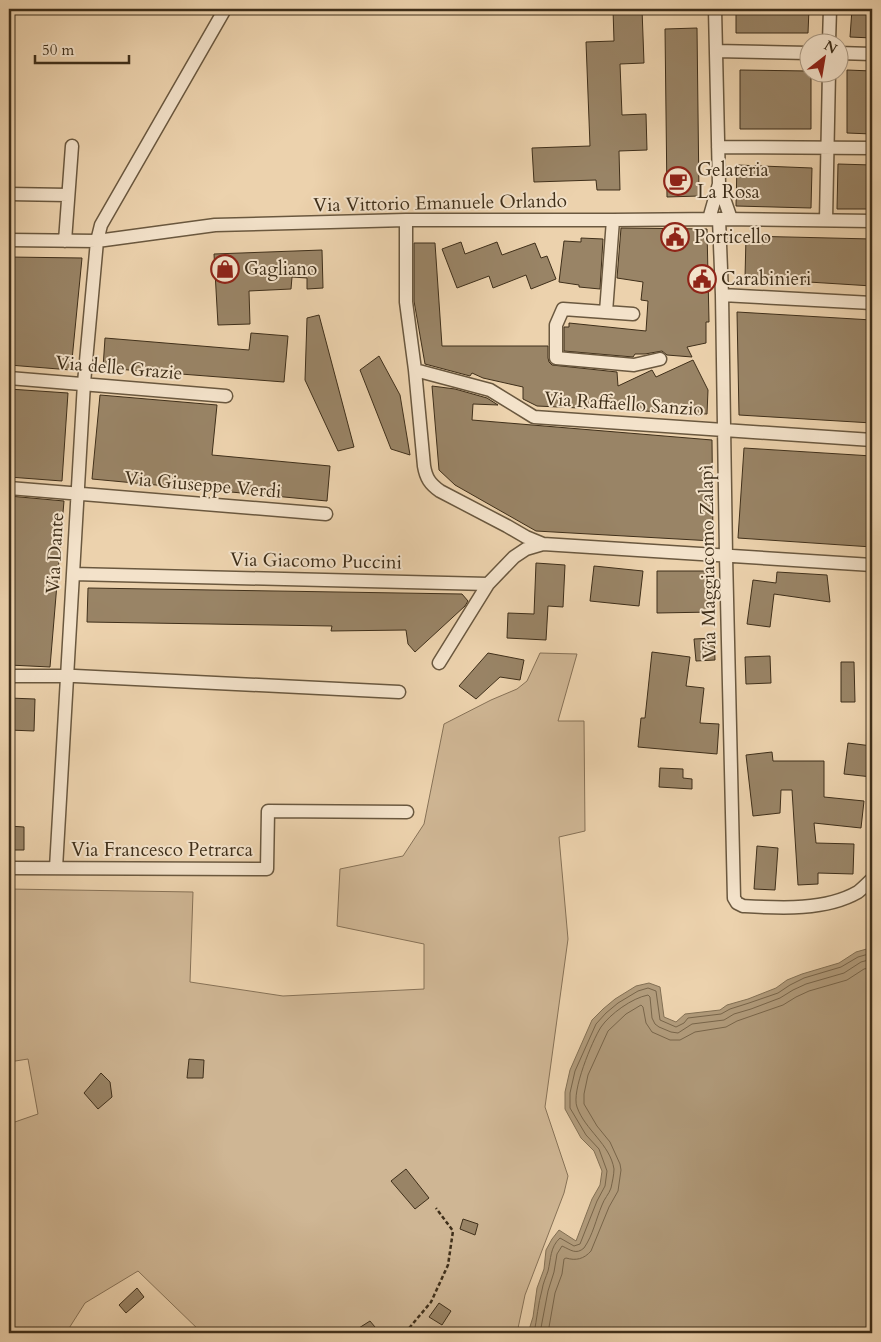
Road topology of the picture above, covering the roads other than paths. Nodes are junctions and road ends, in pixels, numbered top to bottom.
1 (225, 9) edge
2 (715, 9) edge
3 (830, 9) edge
4 (829, 32) edge
5 (716, 51) junction
6 (798, 53) edge
7 (848, 53) edge
8 (872, 54) edge
9 (829, 82) edge
10 (72, 146) dead end
11 (718, 147) junction
12 (827, 148) junction
13 (872, 148) edge
14 (719, 184) junction
15 (9, 194) edge
16 (68, 194) junction
17 (720, 219) junction
18 (406, 220) junction
19 (613, 220) junction
20 (826, 220) junction
21 (872, 221) edge
22 (9, 240) edge
23 (65, 241) junction
24 (97, 241) junction
25 (722, 295) junction
26 (872, 303) edge
27 (606, 312) junction
28 (633, 314) dead end
29 (660, 359) dead end
30 (415, 370) junction
31 (9, 378) edge
32 (84, 384) junction
33 (226, 396) dead end
34 (724, 430) junction
35 (872, 440) edge
36 (9, 488) edge
37 (78, 494) junction
38 (326, 514) dead end
39 (543, 544) junction
40 (726, 556) junction
41 (872, 566) edge
42 (73, 574) junction
43 (488, 584) junction
44 (439, 663) dead end
45 (9, 676) edge
46 (67, 676) junction
47 (399, 692) dead end
48 (407, 812) dead end
49 (9, 868) edge
50 (56, 868) junction
51 (872, 879) edge

1 - 24 street, Via Dante
2 - 5 street
3 - 4 street
5 - 6 street
5 - 11 street
7 - 8 street
9 - 12 street
10 - 16 street
11 - 12 street
11 - 14 street
12 - 13 street
12 - 20 street
14 - 17 street
14 - 17 street
15 - 16 street
16 - 23 street
17 - 19 street, Via Vittorio Emanuele Orlando
17 - 20 street, Via Vittorio Emanuele Orlando
17 - 25 street, Via Maggiacomo Zalapì
18 - 19 street, Via Vittorio Emanuele Orlando
18 - 24 street, Via Vittorio Emanuele Orlando
18 - 30 street
19 - 27 street
20 - 21 street, Via Vittorio Emanuele Orlando
22 - 23 street, Via Vittorio Emanuele Orlando
23 - 24 street, Via Vittorio Emanuele Orlando
24 - 32 street, Via Dante
25 - 26 street
25 - 34 street, Via Maggiacomo Zalapì
27 - 28 street
27 - 29 street
30 - 34 street, Via Raffaello Sanzio
30 - 39 street
31 - 32 street, Via delle Grazie
32 - 33 street, Via delle Grazie
32 - 37 street, Via Dante
34 - 35 street, Via Raffaello Sanzio
34 - 40 street, Via Maggiacomo Zalapì
36 - 37 street, Via Giuseppe Verdi
37 - 38 street, Via Giuseppe Verdi
37 - 42 street, Via Dante
39 - 40 street
39 - 43 street
40 - 41 street
40 - 51 street, Via Maggiacomo Zalapì
42 - 43 street, Via Giacomo Puccini
42 - 46 street, Via Dante
43 - 44 street
45 - 46 street
46 - 47 street
46 - 50 street, Via Dante
48 - 50 street, Via Francesco Petrarca
49 - 50 street, Via Francesco Petrarca

